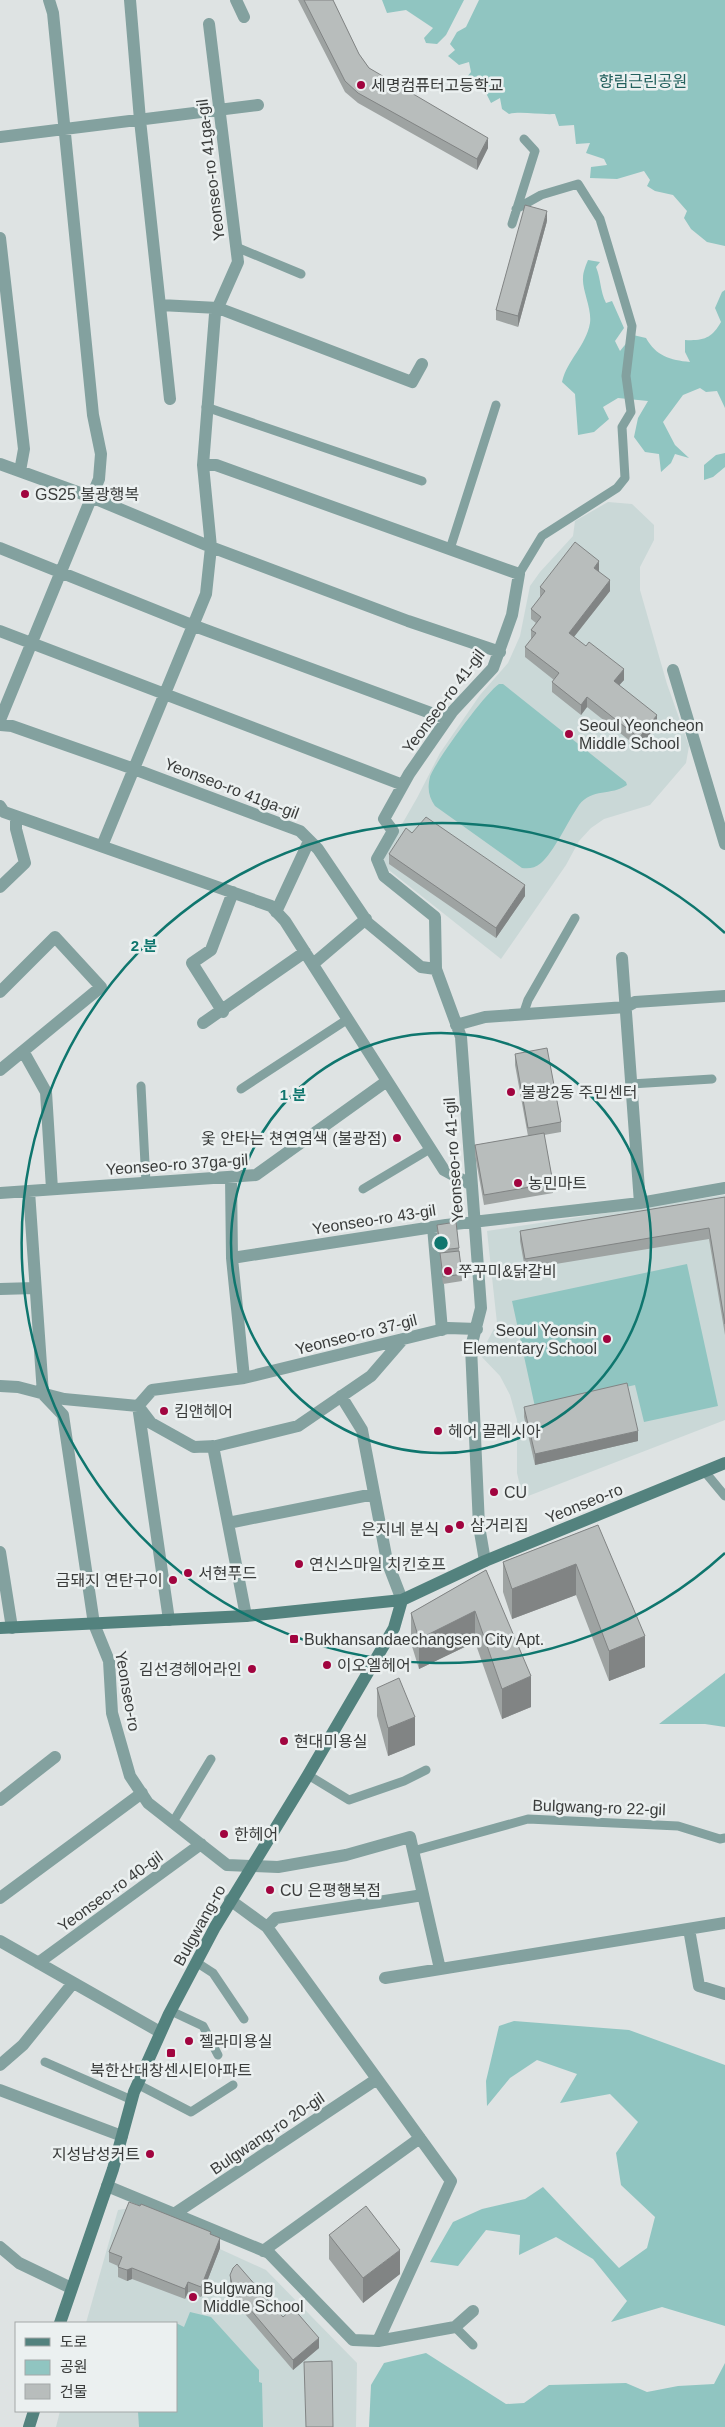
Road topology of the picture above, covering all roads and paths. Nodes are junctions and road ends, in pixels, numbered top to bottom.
1 (49, 0) edge
2 (130, 0) edge
3 (236, 0) edge
4 (244, 17) dead end
5 (210, 24) dead end
6 (258, 105) dead end
7 (219, 110) junction
8 (140, 120) junction
9 (63, 129) junction
10 (0, 137) edge
11 (524, 139) dead end
12 (516, 209) junction
13 (512, 224) dead end
14 (0, 238) edge
15 (236, 247) junction
16 (301, 274) dead end
17 (160, 305) junction
18 (218, 308) junction
19 (422, 364) dead end
20 (170, 399) dead end
21 (496, 404) dead end
22 (206, 407) junction
23 (0, 464) edge
24 (203, 466) junction
25 (20, 471) junction
26 (422, 481) dead end
27 (92, 497) junction
28 (211, 547) junction
29 (0, 548) edge
30 (450, 549) junction
31 (60, 572) junction
32 (519, 574) junction
33 (192, 626) junction
34 (0, 631) edge
35 (31, 643) junction
36 (500, 652) junction
37 (673, 670) dead end
38 (164, 695) junction
39 (447, 719) junction
40 (0, 720) edge
41 (0, 725) edge
42 (134, 769) junction
43 (403, 785) junction
44 (0, 806) edge
45 (16, 816) junction
46 (309, 841) junction
47 (725, 844) edge
48 (102, 846) junction
49 (5, 875) edge
50 (0, 887) edge
51 (233, 892) junction
52 (276, 912) junction
53 (575, 918) dead end
54 (366, 919) junction
55 (305, 952) junction
56 (622, 958) dead end
57 (313, 964) junction
58 (436, 969) junction
59 (0, 992) edge
60 (725, 996) edge
61 (626, 1007) junction
62 (223, 1012) junction
63 (523, 1015) junction
64 (348, 1019) junction
65 (203, 1023) dead end
66 (456, 1025) junction
67 (22, 1051) junction
68 (0, 1070) edge
69 (712, 1079) dead end
70 (387, 1081) junction
71 (631, 1084) junction
72 (141, 1086) dead end
73 (241, 1089) dead end
74 (430, 1149) junction
75 (231, 1177) junction
76 (146, 1183) junction
77 (470, 1184) junction
78 (725, 1188) edge
79 (52, 1189) junction
80 (363, 1189) dead end
81 (29, 1191) junction
82 (0, 1193) edge
83 (640, 1204) junction
84 (474, 1223) junction
85 (433, 1227) junction
86 (232, 1258) junction
87 (35, 1288) junction
88 (0, 1289) edge
89 (477, 1329) junction
90 (442, 1330) junction
91 (403, 1339) junction
92 (244, 1378) junction
93 (0, 1386) edge
94 (43, 1394) junction
95 (341, 1396) junction
96 (138, 1406) junction
97 (213, 1446) junction
98 (725, 1463) edge
99 (705, 1472) junction
100 (374, 1494) junction
101 (725, 1496) edge
102 (228, 1523) junction
103 (0, 1552) edge
104 (485, 1560) junction
105 (402, 1600) junction
106 (246, 1616) junction
107 (169, 1620) junction
108 (94, 1624) junction
109 (6, 1628) edge
110 (55, 1757) dead end
111 (211, 1759) dead end
112 (426, 1770) dead end
113 (308, 1775) junction
114 (142, 1793) junction
115 (0, 1800) edge
116 (173, 1822) junction
117 (725, 1838) edge
118 (201, 1844) junction
119 (413, 1851) junction
120 (250, 1867) junction
121 (423, 1895) junction
122 (0, 1898) edge
123 (230, 1900) junction
124 (725, 1923) edge
125 (268, 1927) junction
126 (689, 1929) junction
127 (0, 1941) edge
128 (196, 1962) junction
129 (38, 1963) junction
130 (440, 1969) junction
131 (385, 1978) dead end
132 (72, 1983) junction
133 (725, 1994) edge
134 (170, 2011) junction
135 (244, 2018) dead end
136 (160, 2032) junction
137 (218, 2055) dead end
138 (45, 2062) dead end
139 (0, 2065) edge
140 (378, 2079) junction
141 (137, 2084) junction
142 (233, 2084) dead end
143 (0, 2090) edge
144 (132, 2100) junction
145 (122, 2136) junction
146 (420, 2138) junction
147 (107, 2186) junction
148 (174, 2214) junction
149 (0, 2247) edge
150 (263, 2251) junction
151 (71, 2288) junction
152 (474, 2311) dead end
153 (60, 2322) edge
154 (455, 2327) junction
155 (378, 2341) junction
156 (473, 2346) dead end
157 (34, 2412) edge
158 (30, 2427) edge

1 - 9 street
2 - 8 street
3 - 4 street
5 - 7 street, Yeonseo-ro 41ga-gil
6 - 7 street
7 - 8 street
7 - 15 street, Yeonseo-ro 41ga-gil
8 - 9 street
8 - 17 street
9 - 10 street
9 - 27 street
11 - 12 lane
12 - 13 lane
12 - 32 lane, Yeonseo-ro 41-gil
14 - 25 street
15 - 16 lane
15 - 18 street, Yeonseo-ro 41ga-gil
17 - 18 street
17 - 20 street
18 - 19 street
18 - 22 street, Yeonseo-ro 41ga-gil
21 - 30 lane
22 - 24 street, Yeonseo-ro 41ga-gil
22 - 26 lane
23 - 25 street, Yeonseo-ro 41-gil
24 - 28 street, Yeonseo-ro 41ga-gil
24 - 30 street
25 - 27 street, Yeonseo-ro 41-gil
27 - 28 street, Yeonseo-ro 41-gil
27 - 31 street
28 - 33 street, Yeonseo-ro 41ga-gil
28 - 36 street, Yeonseo-ro 41-gil
29 - 31 street
30 - 32 street
31 - 33 street
31 - 35 street
32 - 36 street, Yeonseo-ro 41-gil
33 - 38 street, Yeonseo-ro 41ga-gil
33 - 39 street
34 - 35 street
35 - 38 street
35 - 40 street
36 - 39 street, Yeonseo-ro 41-gil
37 - 47 street
38 - 42 street, Yeonseo-ro 41ga-gil
38 - 43 street
39 - 43 street, Yeonseo-ro 41-gil
41 - 42 street, Yeonseo-ro 41ga-gil
42 - 46 street, Yeonseo-ro 41ga-gil
42 - 48 street, Yeonseo-ro 41ga-gil
43 - 58 street, Yeonseo-ro 41-gil
44 - 45 street
45 - 48 street
45 - 49 street
46 - 52 street
46 - 54 street, Yeonseo-ro 41ga-gil
48 - 51 street
49 - 50 street
51 - 52 street
51 - 62 street
52 - 55 street
53 - 63 lane
54 - 57 street
54 - 58 street, Yeonseo-ro 41ga-gil
55 - 57 street
55 - 62 street
56 - 61 street
57 - 64 street
58 - 66 street, Yeonseo-ro 41-gil
59 - 67 street
60 - 61 street
61 - 63 street
61 - 71 street
62 - 65 street
63 - 66 street
64 - 70 street
64 - 73 lane
66 - 77 street, Yeonseo-ro 41-gil
67 - 68 street
67 - 79 street
69 - 71 lane
70 - 74 street
70 - 75 street, Yeonseo-ro 37ga-gil
71 - 83 street
72 - 76 lane
74 - 77 street
74 - 80 lane
75 - 76 street, Yeonseo-ro 37ga-gil
75 - 86 street
76 - 79 street, Yeonseo-ro 37ga-gil
77 - 84 street, Yeonseo-ro 41-gil
78 - 83 street, Yeonseo-ro 43-gil
79 - 81 street, Yeonseo-ro 37ga-gil
81 - 82 street, Yeonseo-ro 37ga-gil
81 - 87 street
83 - 84 street, Yeonseo-ro 43-gil
84 - 85 street, Yeonseo-ro 43-gil
84 - 89 street, Yeonseo-ro 41-gil
85 - 86 street, Yeonseo-ro 43-gil
85 - 90 street
86 - 92 street
87 - 88 street
87 - 94 street
89 - 90 street, Yeonseo-ro 37-gil
89 - 104 street, Yeonseo-ro 41-gil
90 - 91 street, Yeonseo-ro 37-gil
91 - 92 street, Yeonseo-ro 37-gil
91 - 95 street
92 - 96 street, Yeonseo-ro 37-gil
93 - 94 street
94 - 96 street
94 - 108 street, Yeonseo-ro
95 - 97 street
95 - 100 street
96 - 97 street
96 - 107 street
97 - 102 street
98 - 99 main road, Yeonseo-ro
99 - 101 lane
99 - 104 main road, Yeonseo-ro
100 - 102 street
100 - 105 street
102 - 106 street
103 - 109 street, Yeonseo-ro
104 - 105 main road, Yeonseo-ro
105 - 106 main road, Yeonseo-ro
105 - 113 main road, Bulgwang-ro
106 - 107 main road, Yeonseo-ro
107 - 108 main road, Yeonseo-ro
108 - 109 main road, Yeonseo-ro
108 - 114 street, Yeonseo-ro
110 - 115 street
111 - 116 lane
112 - 113 lane
113 - 120 main road, Bulgwang-ro
114 - 116 street, Yeonseo-ro
114 - 122 street
116 - 118 street, Yeonseo-ro
117 - 119 lane, Bulgwang-ro 22-gil
118 - 120 street, Yeonseo-ro
118 - 129 street, Yeonseo-ro 40-gil
119 - 120 street
119 - 121 street
120 - 123 main road, Bulgwang-ro
121 - 125 street
121 - 130 street
123 - 125 street
123 - 128 main road, Bulgwang-ro
124 - 126 street
125 - 140 street
126 - 130 street
126 - 133 street
127 - 129 street
128 - 134 main road, Bulgwang-ro
128 - 135 lane
129 - 132 street
130 - 131 street
132 - 136 street
132 - 139 street
134 - 136 main road, Bulgwang-ro
134 - 137 lane
136 - 141 main road, Bulgwang-ro
138 - 144 lane
140 - 146 street
140 - 148 street, Bulgwang-ro 20-gil
141 - 142 lane
141 - 144 main road, Bulgwang-ro
143 - 145 street
144 - 145 main road, Bulgwang-ro
145 - 147 main road, Bulgwang-ro
146 - 150 street
146 - 155 street
147 - 148 street
147 - 151 main road, Bulgwang-ro
148 - 150 street
149 - 151 street
150 - 155 street
151 - 153 main road, Bulgwang-ro
152 - 154 street
154 - 155 street
154 - 156 lane
157 - 158 main road

